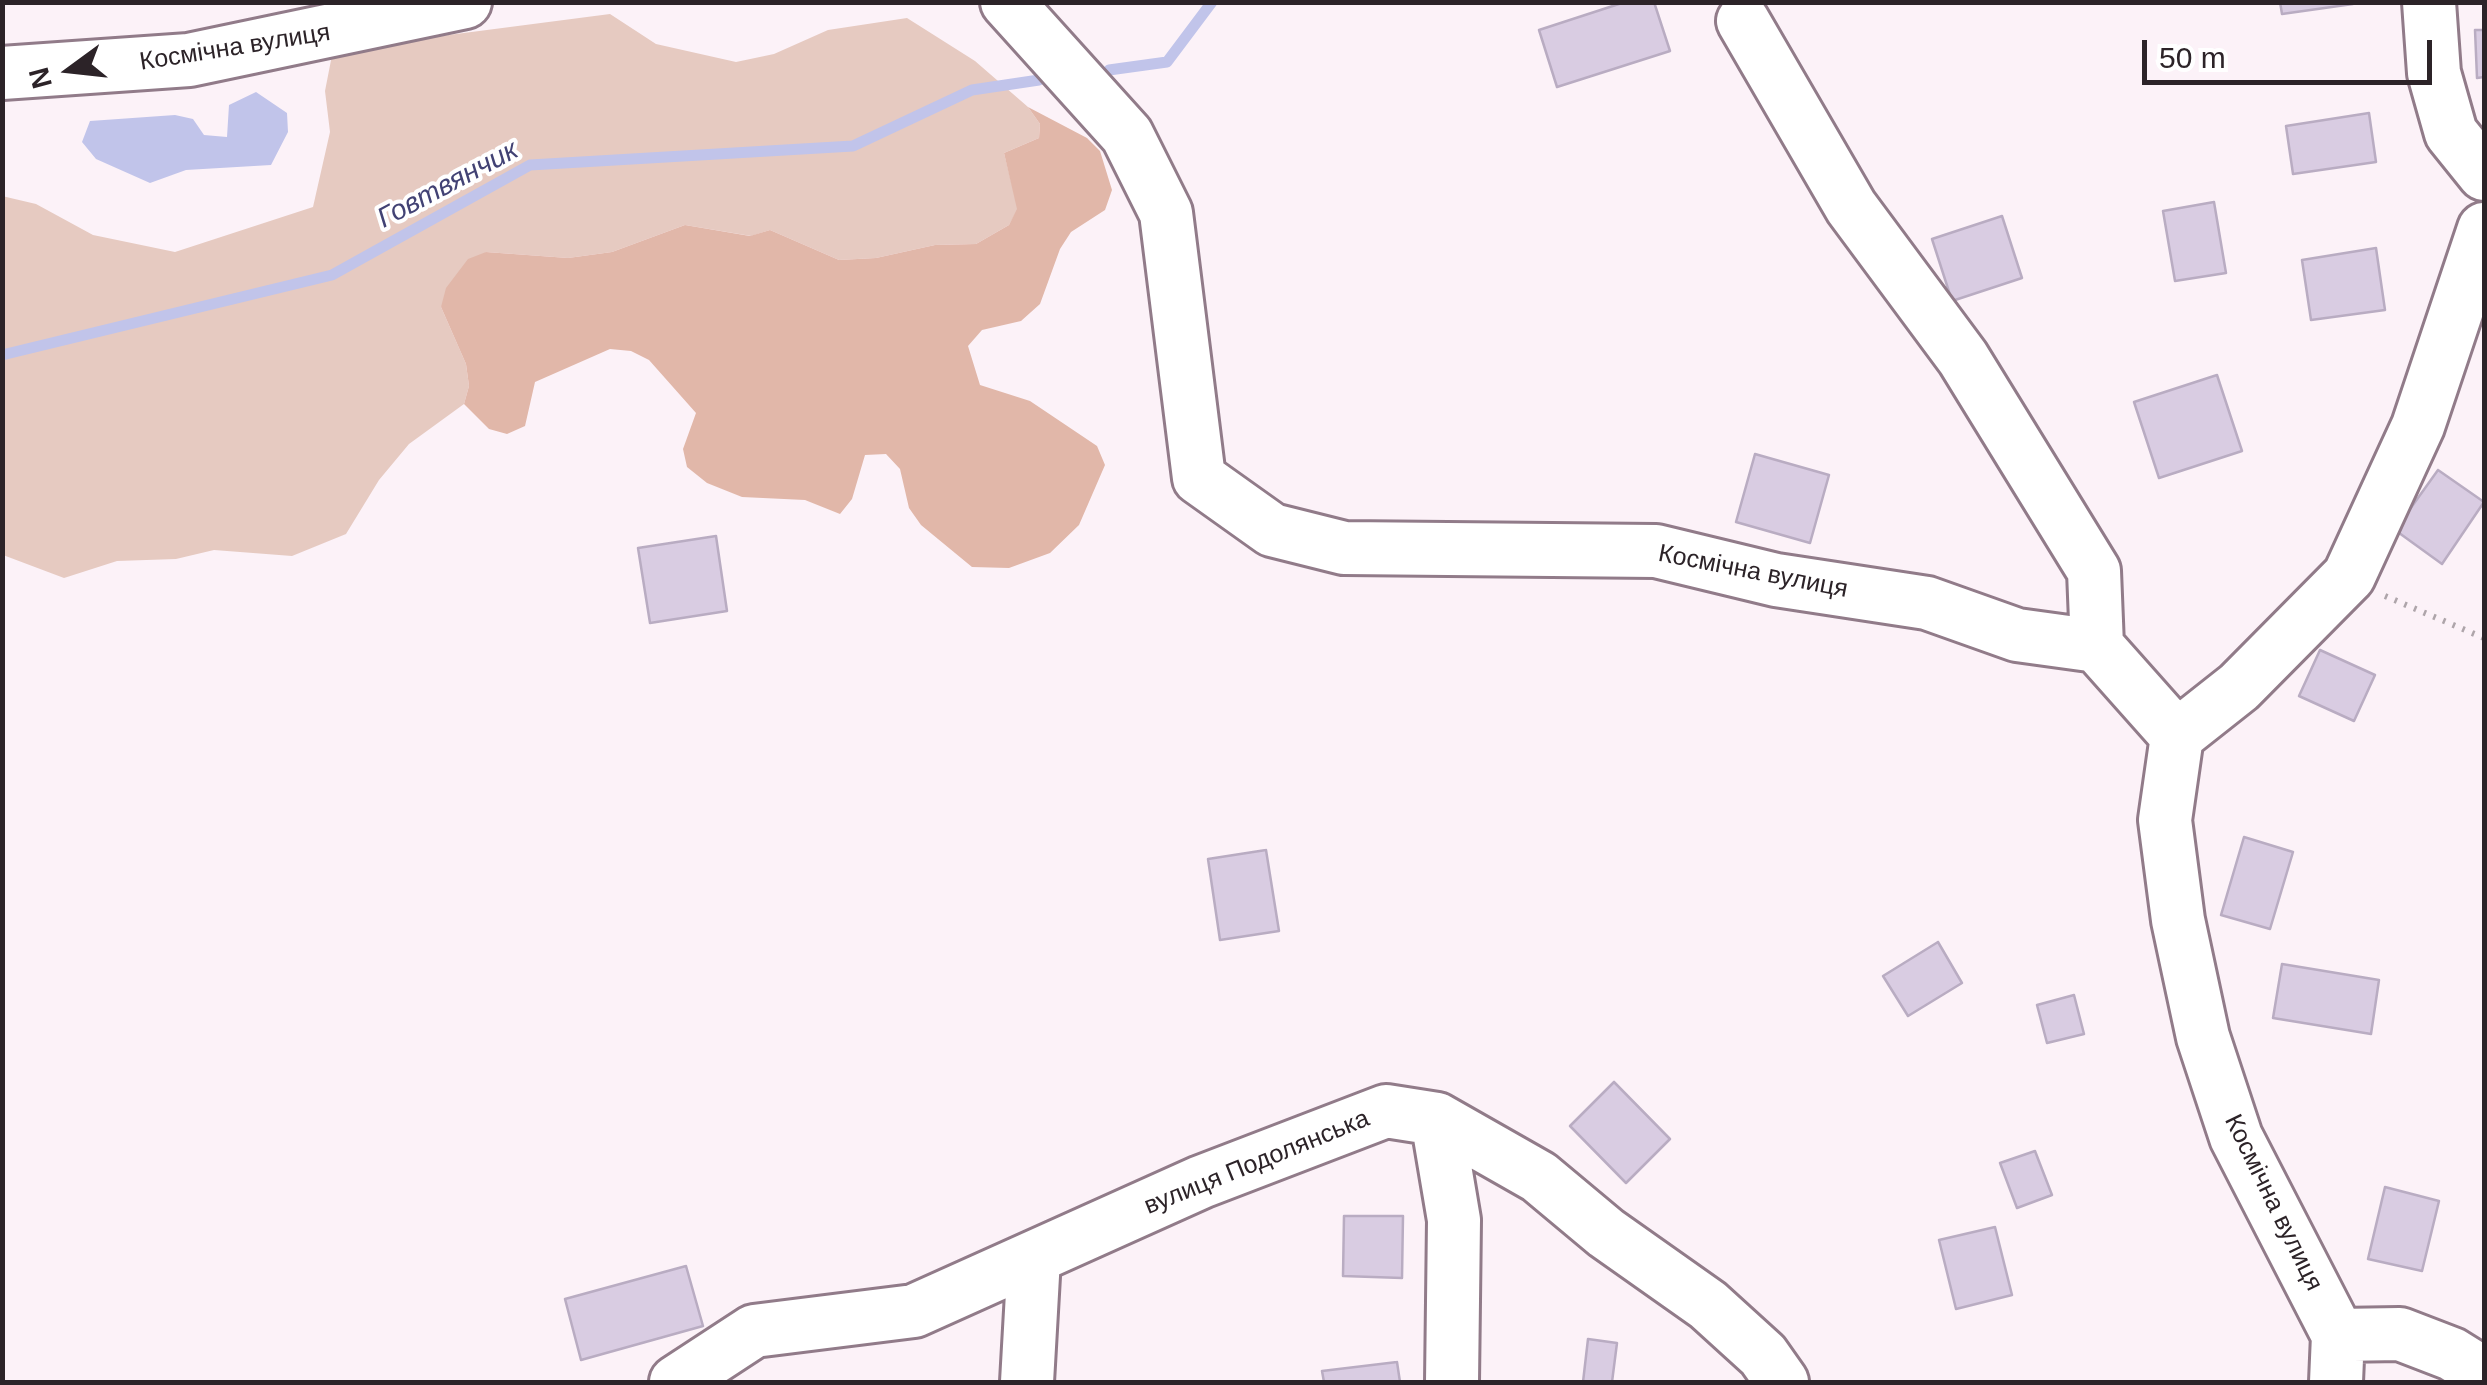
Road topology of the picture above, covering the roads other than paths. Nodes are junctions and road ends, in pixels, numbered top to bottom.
1 (465, 2) edge
2 (1007, 2) edge
3 (2429, 2) edge
4 (1743, 21) dead end
5 (2, 73) edge
6 (2484, 174) edge
7 (2484, 228) edge
8 (2097, 646) junction
9 (2177, 736) junction
10 (1437, 1119) junction
11 (1034, 1258) junction
12 (2337, 1359) edge
13 (2484, 1374) edge
14 (676, 1382) edge
15 (1028, 1382) edge
16 (1452, 1382) edge
17 (1782, 1382) edge

1 - 5 street, Космічна вулиця
2 - 8 street, Космічна вулиця
3 - 6 street
4 - 8 street
7 - 9 street
8 - 9 street
9 - 12 street, Космічна вулиця
10 - 11 street, вулиця Подолянська
10 - 16 street
10 - 17 street, вулиця Подолянська
11 - 14 street, вулиця Подолянська
11 - 15 street
12 - 13 street

